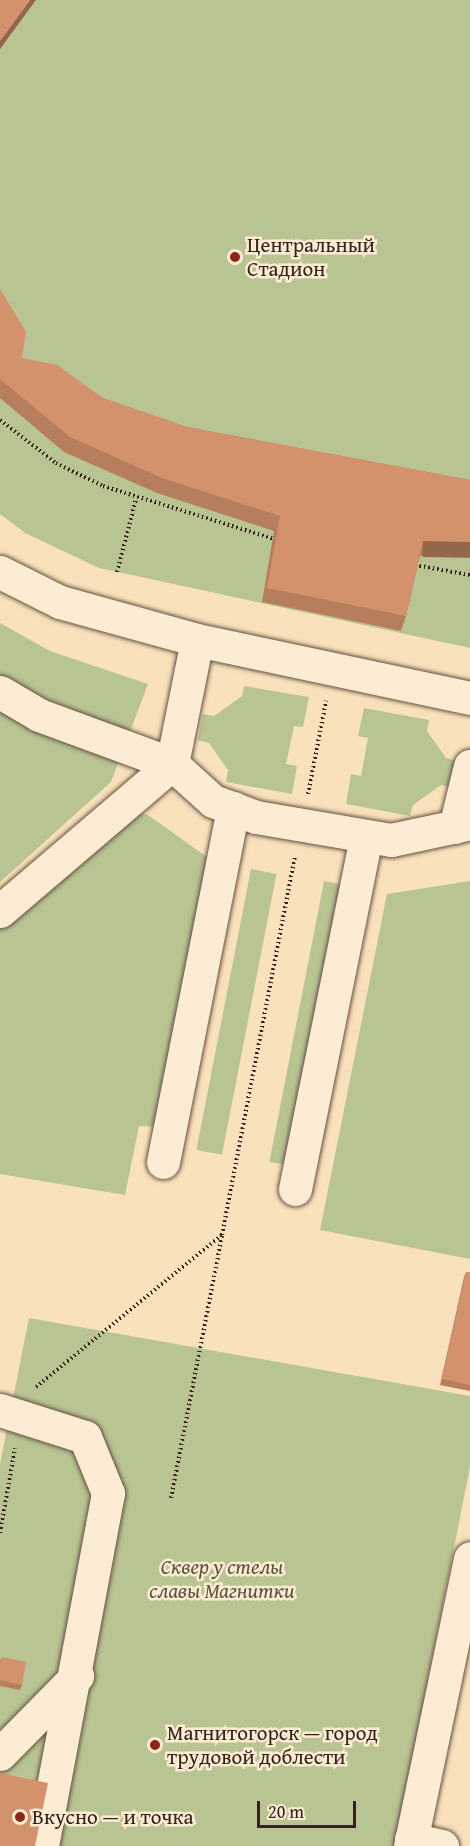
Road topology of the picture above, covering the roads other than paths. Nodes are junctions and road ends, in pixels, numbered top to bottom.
1 (0, 572) edge
2 (197, 639) junction
3 (0, 692) edge
4 (470, 698) edge
5 (172, 764) junction
6 (470, 766) edge
7 (233, 808) junction
8 (463, 825) edge
9 (366, 837) junction
10 (0, 911) edge
11 (163, 1162) dead end
12 (295, 1189) dead end
13 (7, 1423) edge
14 (470, 1558) edge
15 (77, 1676) junction
16 (0, 1754) edge
17 (421, 1844) edge
18 (42, 1846) edge

1 - 2 lane
2 - 4 lane
2 - 5 lane
3 - 5 lane
5 - 7 lane
5 - 10 lane
6 - 8 lane
7 - 9 lane
7 - 11 lane
8 - 9 lane
9 - 12 lane
13 - 15 lane
14 - 17 lane
15 - 16 lane
15 - 18 lane

